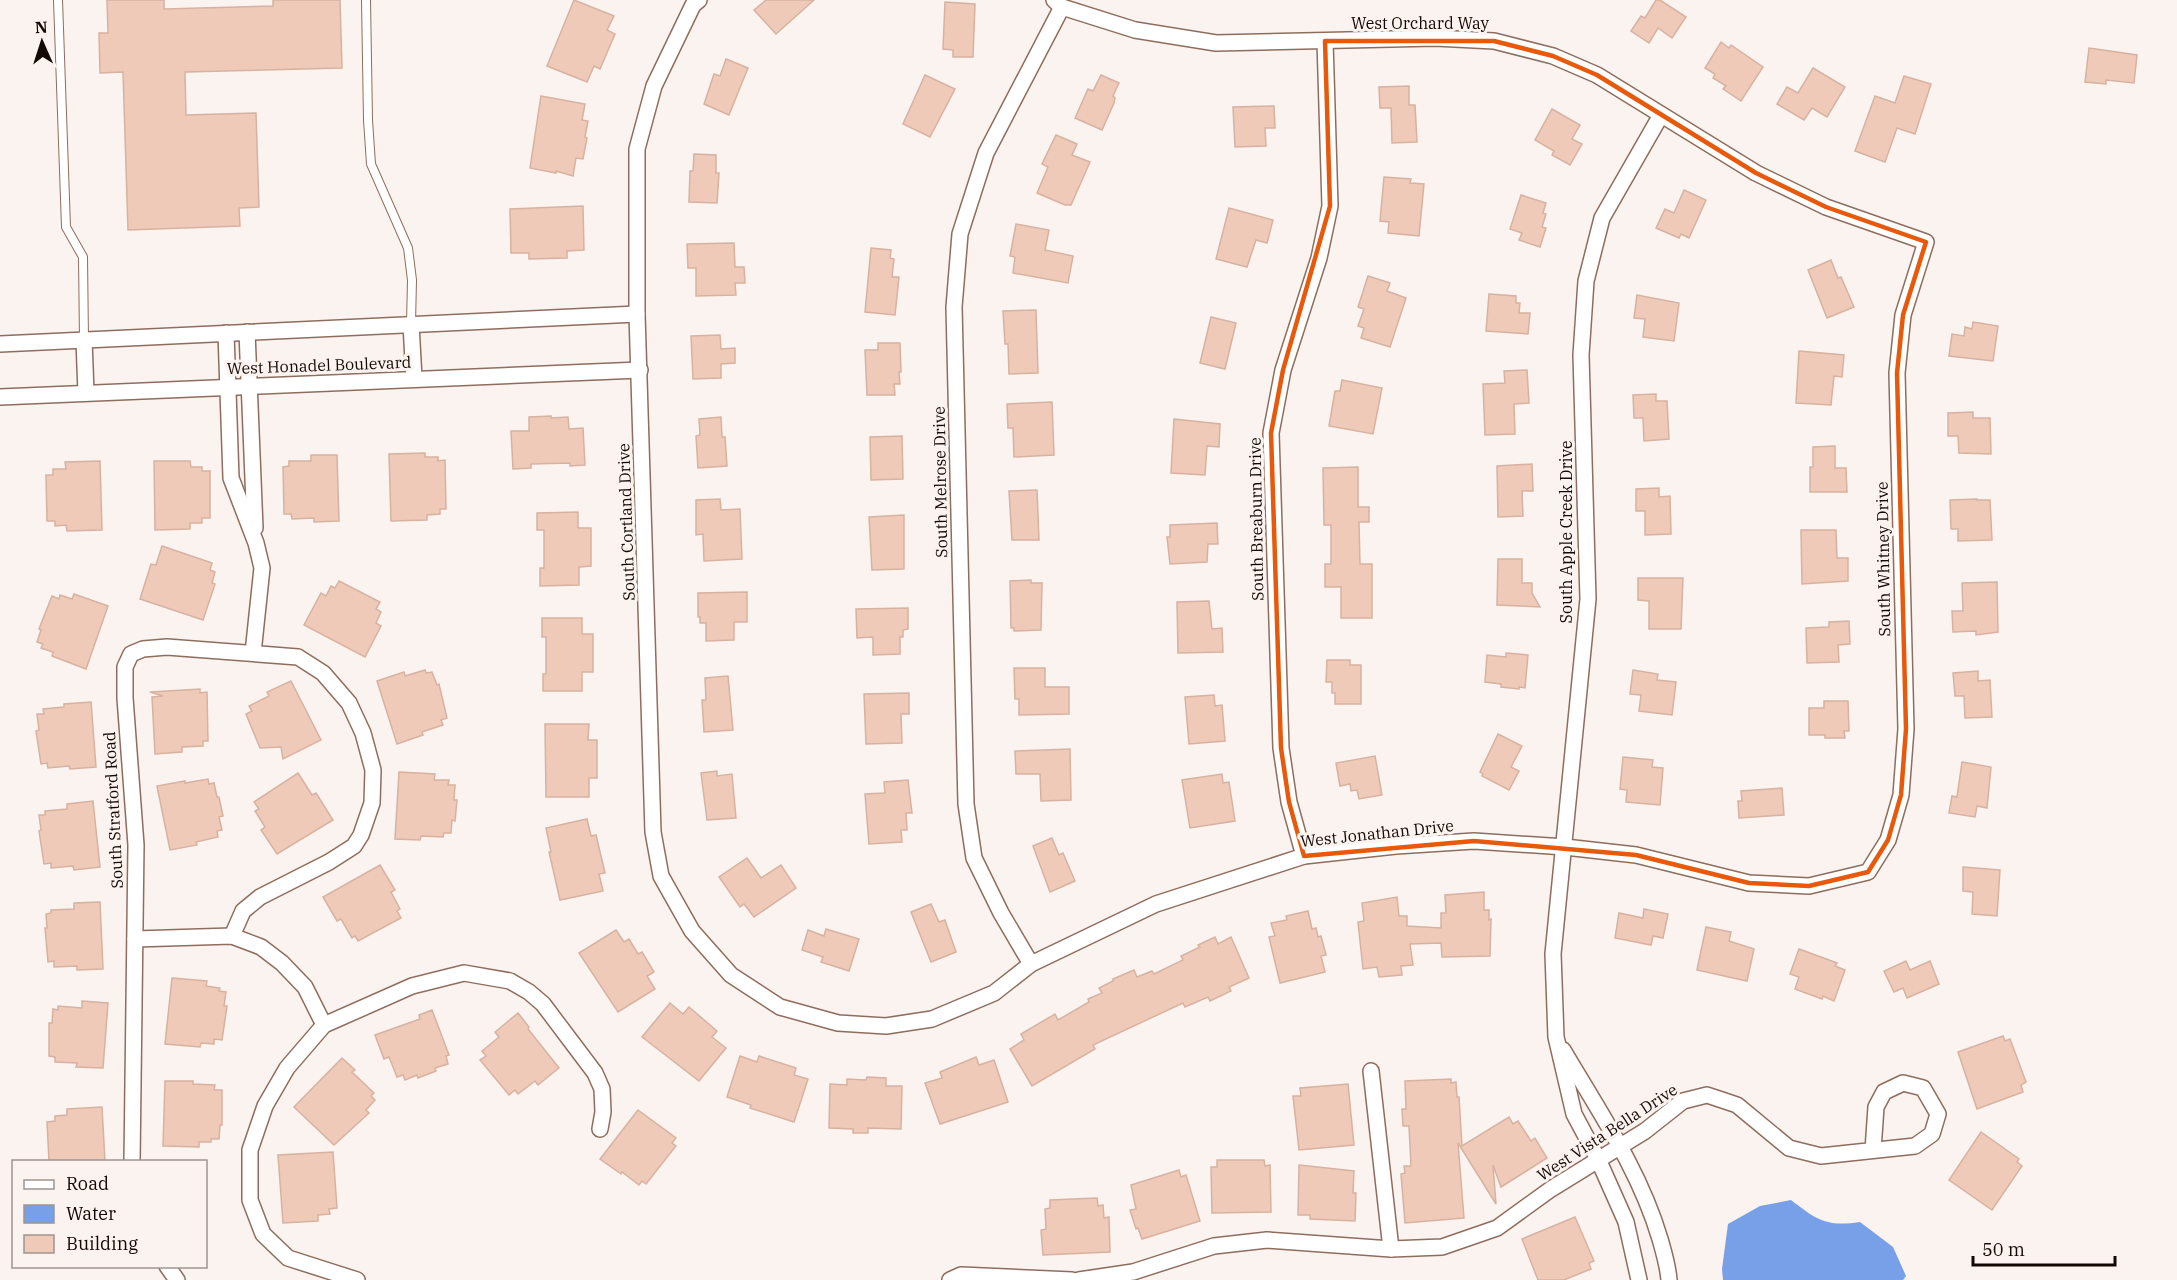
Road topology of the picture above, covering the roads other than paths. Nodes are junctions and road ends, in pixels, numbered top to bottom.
1 (58, 0) edge
2 (366, 0) edge
3 (699, 0) edge
4 (1058, 3) edge
5 (1325, 41) junction
6 (1661, 115) junction
7 (1926, 242) joint
8 (637, 314) junction
9 (411, 324) junction
10 (247, 332) junction
11 (226, 333) junction
12 (84, 340) junction
13 (0, 344) edge
14 (640, 370) junction
15 (414, 380) junction
16 (249, 386) junction
17 (227, 387) junction
18 (86, 393) junction
19 (0, 397) edge
20 (255, 543) junction
21 (253, 653) junction
22 (1565, 847) junction
23 (1304, 856) junction
24 (1868, 872) joint
25 (232, 936) junction
26 (135, 939) junction
27 (1031, 964) junction
28 (780, 1007) joint
29 (324, 1025) junction
30 (1556, 1037) junction
31 (1371, 1071) dead end
32 (600, 1129) dead end
33 (1620, 1146) junction
34 (1873, 1150) junction
35 (1599, 1159) junction
36 (132, 1160) edge
37 (1391, 1249) junction
38 (357, 1280) edge
39 (950, 1280) edge
40 (1072, 1280) edge
41 (1079, 1280) edge
42 (1639, 1280) edge
43 (1669, 1280) edge

1 - 12 lane
2 - 9 lane
3 - 8 street, South Cortland Drive
4 - 5 street, West Orchard Way
4 - 27 street, South Melrose Drive
5 - 6 street, West Orchard Way
5 - 23 street, South Breaburn Drive
6 - 7 street, West Orchard Way
6 - 22 street, South Apple Creek Drive
7 - 24 street, South Whitney Drive
8 - 9 street
8 - 14 street, South Cortland Drive
9 - 10 street
9 - 15 street
10 - 11 street
10 - 16 street
11 - 12 street
11 - 17 street
12 - 13 street
12 - 18 street
14 - 15 street, West Honadel Boulevard
14 - 28 street, South Cortland Drive
15 - 16 street, West Honadel Boulevard
16 - 17 street, West Honadel Boulevard
16 - 20 street
17 - 18 street, West Honadel Boulevard
17 - 20 street
18 - 19 street, West Honadel Boulevard
20 - 21 street
21 - 25 street, South Stratford Road
21 - 26 street, South Stratford Road
22 - 23 street, West Jonathan Drive
22 - 24 street, West Jonathan Drive
22 - 30 street, South Apple Creek Drive
23 - 27 street, West Jonathan Drive
25 - 26 street
25 - 29 street
26 - 36 street, South Stratford Road
27 - 28 street, West Jonathan Drive
29 - 32 street
29 - 38 street
30 - 33 street, South Apple Creek Drive
30 - 35 street, South Apple Creek Drive
31 - 37 street
33 - 34 street, West Vista Bella Drive
33 - 35 street, West Vista Bella Drive
33 - 43 street, South Apple Creek Drive
34 - 34 street, West Vista Bella Drive
35 - 37 street, West Vista Bella Drive
35 - 42 street, South Apple Creek Drive
37 - 41 street, West Vista Bella Drive
39 - 40 street

